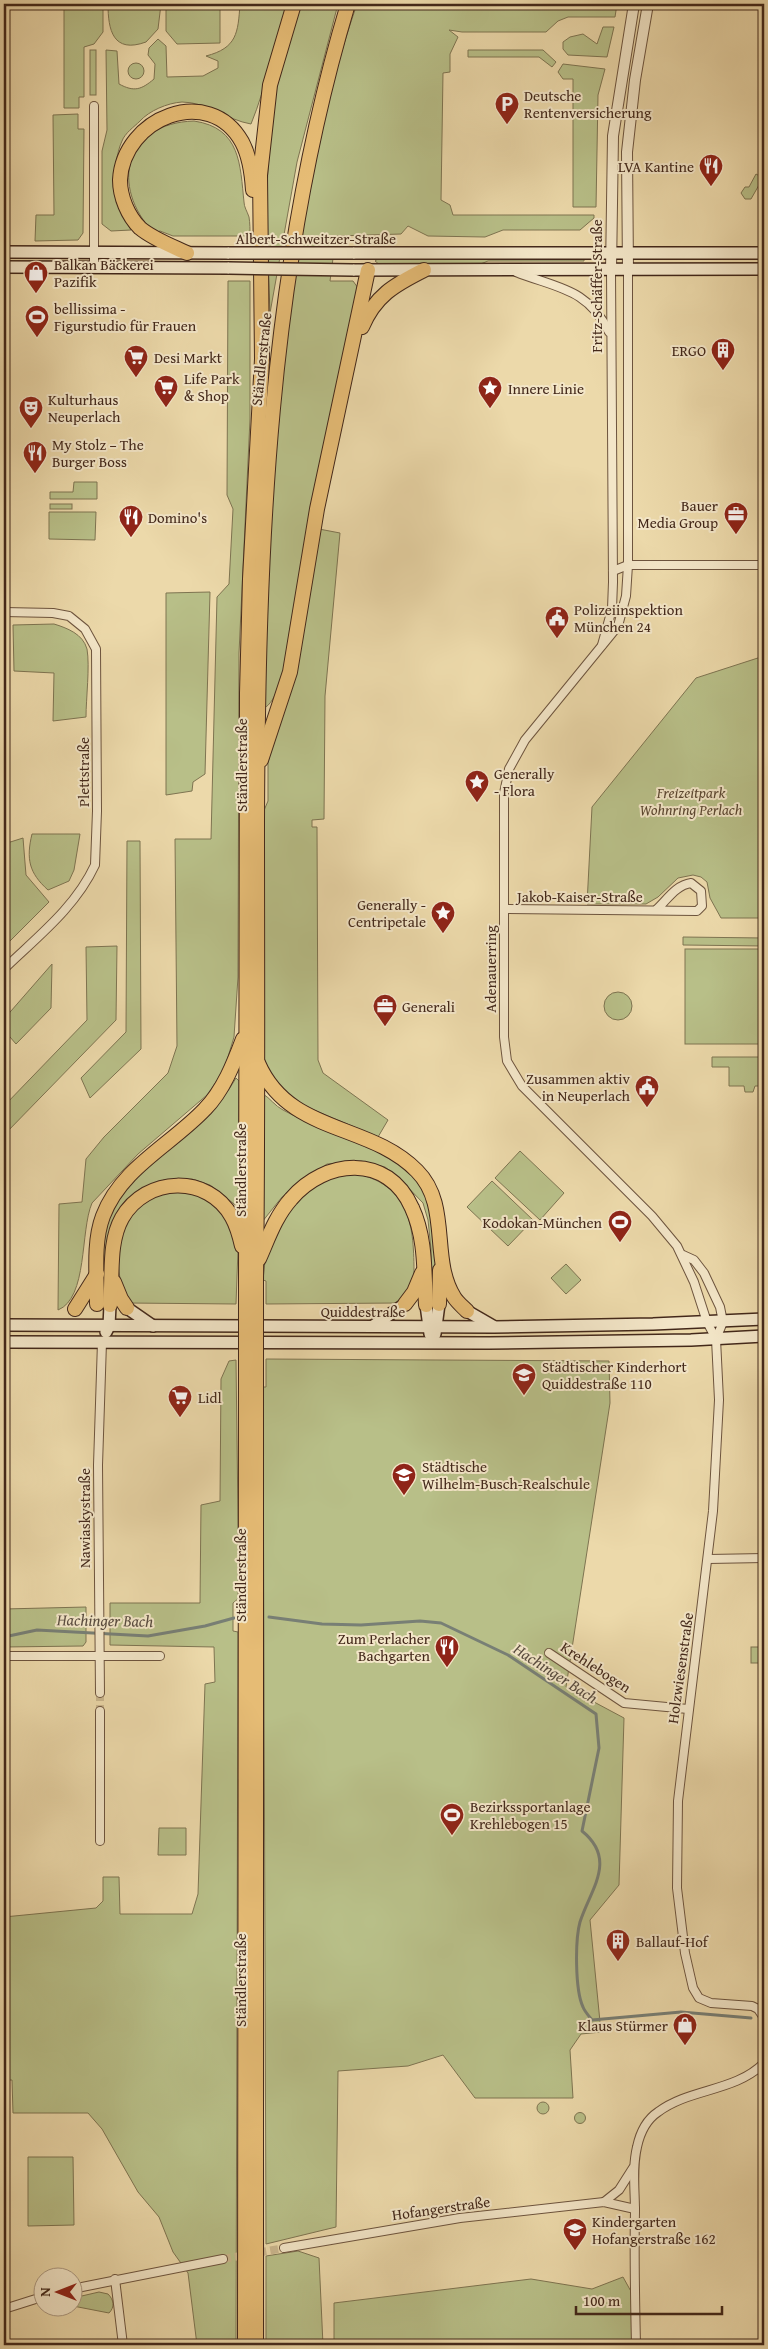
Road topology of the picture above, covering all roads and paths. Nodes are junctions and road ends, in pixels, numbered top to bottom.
1 (294, 4) edge
2 (348, 4) edge
3 (634, 4) edge
4 (648, 4) edge
5 (94, 106) dead end
6 (261, 233) junction
7 (4, 252) edge
8 (94, 252) junction
9 (187, 253) junction
10 (268, 253) junction
11 (357, 253) junction
12 (611, 253) junction
13 (628, 253) junction
14 (764, 253) edge
15 (4, 267) edge
16 (94, 268) junction
17 (266, 268) junction
18 (764, 269) edge
19 (368, 270) junction
20 (424, 270) junction
21 (514, 271) junction
22 (611, 271) junction
23 (628, 271) junction
24 (610, 335) junction
25 (351, 353) junction
26 (628, 565) junction
27 (764, 565) edge
28 (612, 571) junction
29 (4, 612) edge
30 (602, 645) junction
31 (257, 764) junction
32 (504, 910) junction
33 (656, 910) junction
34 (4, 969) edge
35 (246, 1031) junction
36 (256, 1060) junction
37 (441, 1246) junction
38 (683, 1255) junction
39 (251, 1264) junction
40 (424, 1270) junction
41 (97, 1274) junction
42 (113, 1276) junction
43 (104, 1304) junction
44 (405, 1304) joint
45 (432, 1304) junction
46 (127, 1308) joint
47 (75, 1309) joint
48 (466, 1311) joint
49 (764, 1319) edge
50 (707, 1322) junction
51 (723, 1322) junction
52 (4, 1325) edge
53 (59, 1325) junction
54 (104, 1326) junction
55 (153, 1326) junction
56 (374, 1326) junction
57 (432, 1326) junction
58 (494, 1327) junction
59 (764, 1336) edge
60 (716, 1339) junction
61 (4, 1342) edge
62 (102, 1342) junction
63 (432, 1343) junction
64 (251, 1387) junction
65 (764, 1558) edge
66 (708, 1559) junction
67 (548, 1653) dead end
68 (4, 1656) edge
69 (98, 1656) junction
70 (160, 1656) dead end
71 (100, 1694) tunnel mouth
72 (688, 1709) junction
73 (100, 1712) tunnel mouth
74 (100, 1841) dead end
75 (761, 2007) edge
76 (764, 2018) edge
77 (764, 2063) edge
78 (634, 2167) junction
79 (604, 2202) junction
80 (635, 2209) junction
81 (284, 2248) tunnel mouth
82 (223, 2258) tunnel mouth
83 (115, 2279) junction
84 (82, 2287) edge
85 (32, 2300) edge
86 (4, 2309) edge
87 (123, 2345) edge
88 (246, 2345) edge
89 (256, 2345) edge
90 (636, 2345) edge

1 - 6 highway, Ständlerstraße
2 - 31 highway, Ständlerstraße
3 - 12 street, Fritz-Schäffer-Straße
4 - 13 street, Fritz-Schäffer-Straße
5 - 8 street
6 - 9 highway
6 - 35 highway, Ständlerstraße
7 - 8 main road, Albert-Schweitzer-Straße
8 - 9 main road, Albert-Schweitzer-Straße
8 - 16 street
9 - 10 main road, Albert-Schweitzer-Straße, bridge
10 - 11 main road, Albert-Schweitzer-Straße, bridge
10 - 17 main road
11 - 12 main road, Albert-Schweitzer-Straße
11 - 19 main road
12 - 13 main road, Albert-Schweitzer-Straße
12 - 22 street, Fritz-Schäffer-Straße
13 - 14 main road, Albert-Schweitzer-Straße
13 - 23 street, Fritz-Schäffer-Straße
15 - 16 main road, Albert-Schweitzer-Straße
16 - 17 main road, Albert-Schweitzer-Straße, bridge
17 - 19 main road, Albert-Schweitzer-Straße, bridge
18 - 23 main road, Albert-Schweitzer-Straße
19 - 20 main road, Albert-Schweitzer-Straße
19 - 25 highway
20 - 21 main road, Albert-Schweitzer-Straße
20 - 25 highway
21 - 22 main road, Albert-Schweitzer-Straße
21 - 24 street, Albert-Schweitzer-Straße
22 - 23 main road, Albert-Schweitzer-Straße
22 - 24 street, Fritz-Schäffer-Straße
23 - 26 street, Fritz-Schäffer-Straße
24 - 28 street, Fritz-Schäffer-Straße
25 - 31 highway
26 - 27 street
26 - 28 street
26 - 30 street, Adenauerring
28 - 30 street, Adenauerring
29 - 34 street, Plettstraße
30 - 32 street, Adenauerring
31 - 36 highway, Ständlerstraße
32 - 33 street, Jakob-Kaiser-Straße
32 - 38 street, Adenauerring
33 - 33 street, Jakob-Kaiser-Straße
35 - 39 highway, Ständlerstraße
35 - 41 highway
36 - 37 highway
36 - 39 highway, Ständlerstraße
37 - 45 highway
37 - 48 highway
38 - 50 street, Adenauerring
38 - 51 street, Adenauerring
39 - 40 highway
39 - 42 highway
39 - 64 highway, Ständlerstraße, bridge
40 - 44 highway
40 - 45 highway
41 - 43 highway
41 - 47 highway
42 - 43 highway
42 - 46 highway
43 - 54 main road
44 - 56 main road
45 - 57 main road
46 - 55 main road
47 - 53 main road
48 - 58 main road
49 - 51 main road, Quiddestraße
50 - 51 main road, Quiddestraße
50 - 58 main road, Quiddestraße
50 - 60 street, Adenauerring
51 - 60 street
52 - 53 main road, Quiddestraße
53 - 54 main road, Quiddestraße
54 - 55 main road, Quiddestraße
54 - 62 main road
55 - 56 main road, Quiddestraße
56 - 57 main road, Quiddestraße
57 - 58 main road, Quiddestraße
57 - 63 main road
59 - 60 main road, Quiddestraße
60 - 63 main road, Quiddestraße
60 - 66 street, Holzwiesenstraße
61 - 62 main road, Quiddestraße
62 - 63 main road, Quiddestraße
62 - 69 street, Nawiaskystraße
64 - 88 highway, Ständlerstraße
64 - 89 highway, Ständlerstraße
65 - 66 street
66 - 72 street, Holzwiesenstraße
67 - 72 street, Krehlebogen
68 - 69 street
69 - 70 street
69 - 71 street, Nawiaskystraße
72 - 75 street, Holzwiesenstraße
73 - 74 street
75 - 76 street
77 - 78 street
78 - 79 street
78 - 80 street
79 - 80 street, Hofangerstraße
79 - 81 street, Hofangerstraße
80 - 90 street
82 - 83 street
83 - 84 street
83 - 87 street
85 - 86 street

